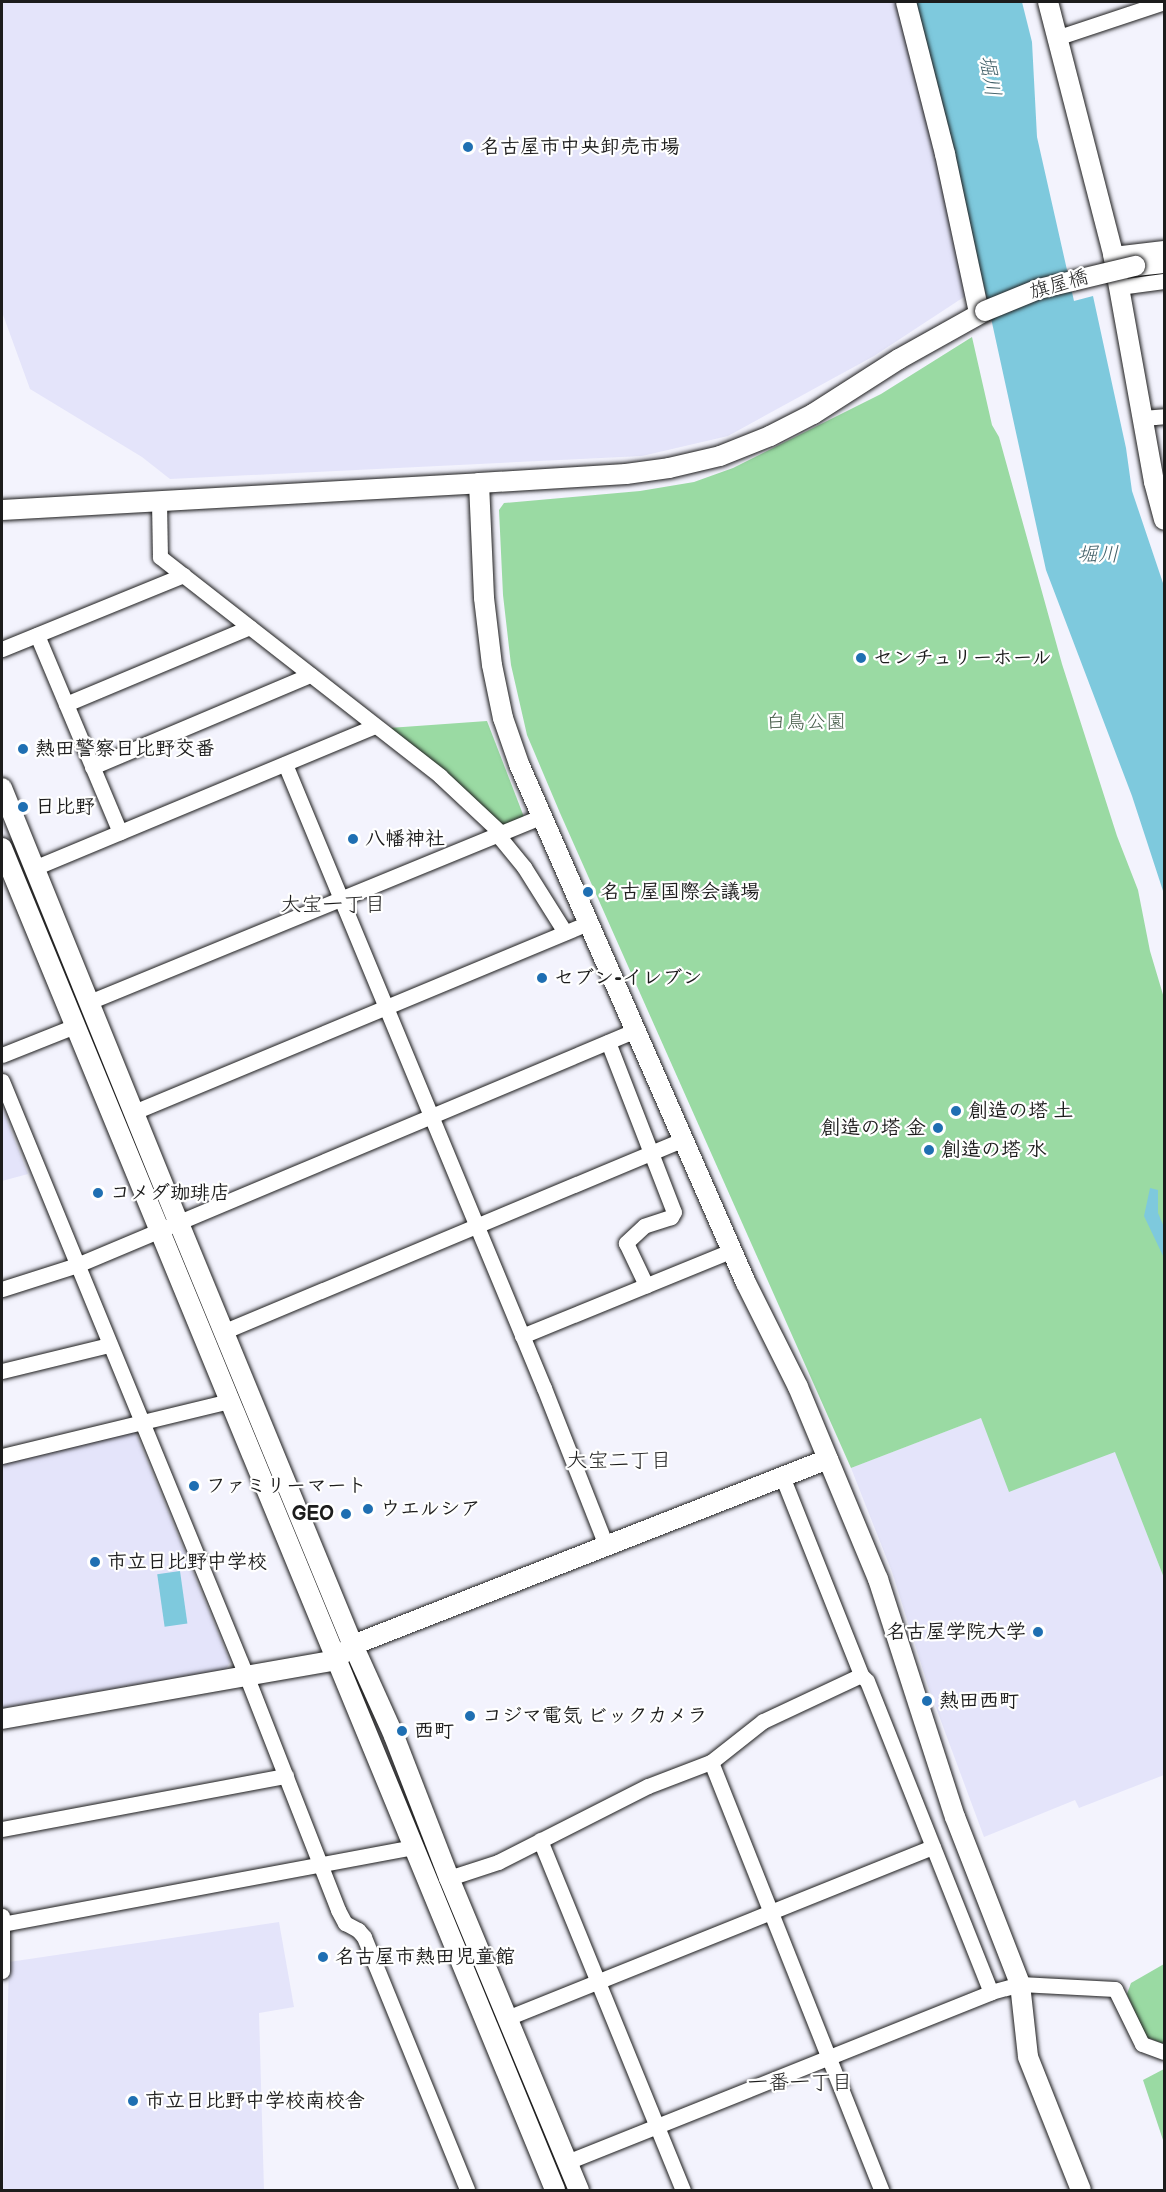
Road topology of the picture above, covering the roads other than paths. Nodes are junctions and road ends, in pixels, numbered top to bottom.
1 (906, 2) edge
2 (1048, 2) edge
3 (1164, 2) edge
4 (1059, 37) junction
5 (1164, 248) edge
6 (1113, 254) junction
7 (1164, 263) edge
8 (1164, 281) edge
9 (1119, 286) junction
10 (982, 312) junction
11 (1164, 416) edge
12 (1143, 418) junction
13 (479, 483) junction
14 (159, 501) junction
15 (2, 510) edge
16 (1164, 520) edge
17 (183, 575) junction
18 (250, 627) junction
19 (37, 635) junction
20 (2, 649) edge
21 (310, 675) junction
22 (66, 704) junction
23 (375, 726) junction
24 (285, 764) junction
25 (92, 767) junction
26 (2, 788) edge
27 (542, 816) junction
28 (120, 832) junction
29 (499, 834) junction
30 (2, 848) edge
31 (34, 868) junction
32 (342, 898) junction
33 (590, 922) junction
34 (565, 932) junction
35 (89, 1002) junction
36 (385, 1006) junction
37 (75, 1026) junction
38 (636, 1030) junction
39 (608, 1042) junction
40 (2, 1055) edge
41 (2, 1081) edge
42 (134, 1112) junction
43 (430, 1116) junction
44 (684, 1138) junction
45 (651, 1153) junction
46 (169, 1226) junction
47 (475, 1226) junction
48 (733, 1250) junction
49 (77, 1265) junction
50 (646, 1285) junction
51 (2, 1288) edge
52 (225, 1331) junction
53 (522, 1336) junction
54 (109, 1345) junction
55 (2, 1371) edge
56 (229, 1401) junction
57 (142, 1422) junction
58 (2, 1456) edge
59 (828, 1459) junction
60 (782, 1476) junction
61 (606, 1545) junction
62 (353, 1645) junction
63 (335, 1660) junction
64 (246, 1675) junction
65 (861, 1675) junction
66 (2, 1719) edge
67 (711, 1762) junction
68 (286, 1776) junction
69 (2, 1829) edge
70 (540, 1840) junction
71 (415, 1847) junction
72 (933, 1847) junction
73 (322, 1864) junction
74 (449, 1878) junction
75 (771, 1912) junction
76 (2, 1921) edge
77 (2, 1971) edge
78 (598, 1981) junction
79 (1020, 1984) junction
80 (991, 1992) junction
81 (507, 2018) junction
82 (1164, 2052) edge
83 (829, 2057) junction
84 (657, 2126) junction
85 (567, 2162) junction
86 (467, 2190) edge
87 (555, 2190) edge
88 (579, 2190) edge
89 (683, 2190) edge
90 (881, 2190) edge
91 (1081, 2190) edge

1 - 10 street
2 - 4 street
3 - 4 street
4 - 6 street
5 - 6 street
6 - 9 street
7 - 10 street, 旗屋橋, bridge
8 - 9 street
9 - 12 street
10 - 13 street, 旗屋橋
11 - 12 street
12 - 16 street
13 - 14 street, 旗屋橋
13 - 27 street
14 - 15 street, 旗屋橋
14 - 17 street
17 - 18 street
17 - 19 street
18 - 21 street
18 - 22 street
19 - 20 street
19 - 22 street
21 - 23 street
21 - 25 street
22 - 25 street
23 - 24 street
23 - 29 street
24 - 28 street
24 - 32 street
25 - 28 street
26 - 31 street
27 - 29 street
27 - 33 street
28 - 31 street
29 - 32 street
29 - 34 street
30 - 37 street
31 - 35 street
32 - 35 street
32 - 36 street
33 - 34 street
33 - 38 street
34 - 36 street
35 - 42 street
36 - 42 street
36 - 43 street
37 - 40 street
37 - 46 street
38 - 39 street
38 - 44 street
39 - 43 street
39 - 45 street
41 - 49 street
42 - 46 street
43 - 46 street
43 - 47 street
44 - 45 street
44 - 48 street
45 - 47 street
45 - 50 street
46 - 49 street
46 - 52 street
46 - 56 street
47 - 52 street
47 - 53 street
48 - 50 street
48 - 59 street
49 - 51 street
49 - 54 street
50 - 53 street
52 - 62 street
53 - 61 street
54 - 55 street
54 - 57 street
56 - 57 street
56 - 63 street
57 - 58 street
57 - 64 street
59 - 60 street
59 - 79 street
60 - 61 street
60 - 65 street
61 - 62 street
62 - 63 street
62 - 74 street
63 - 64 street
63 - 71 street
64 - 66 street
64 - 68 street
65 - 67 street
65 - 72 street
67 - 70 street
67 - 75 street
68 - 69 street
68 - 73 street
70 - 74 street
70 - 78 street
71 - 73 street
71 - 87 street
72 - 75 street
72 - 80 street
73 - 76 street
73 - 86 street
74 - 81 street
75 - 78 street
75 - 83 street
76 - 77 street
78 - 81 street
78 - 84 street
79 - 80 street
79 - 82 street
79 - 91 street
80 - 83 street
81 - 85 street
83 - 84 street
83 - 90 street
84 - 85 street
84 - 89 street
85 - 88 street

